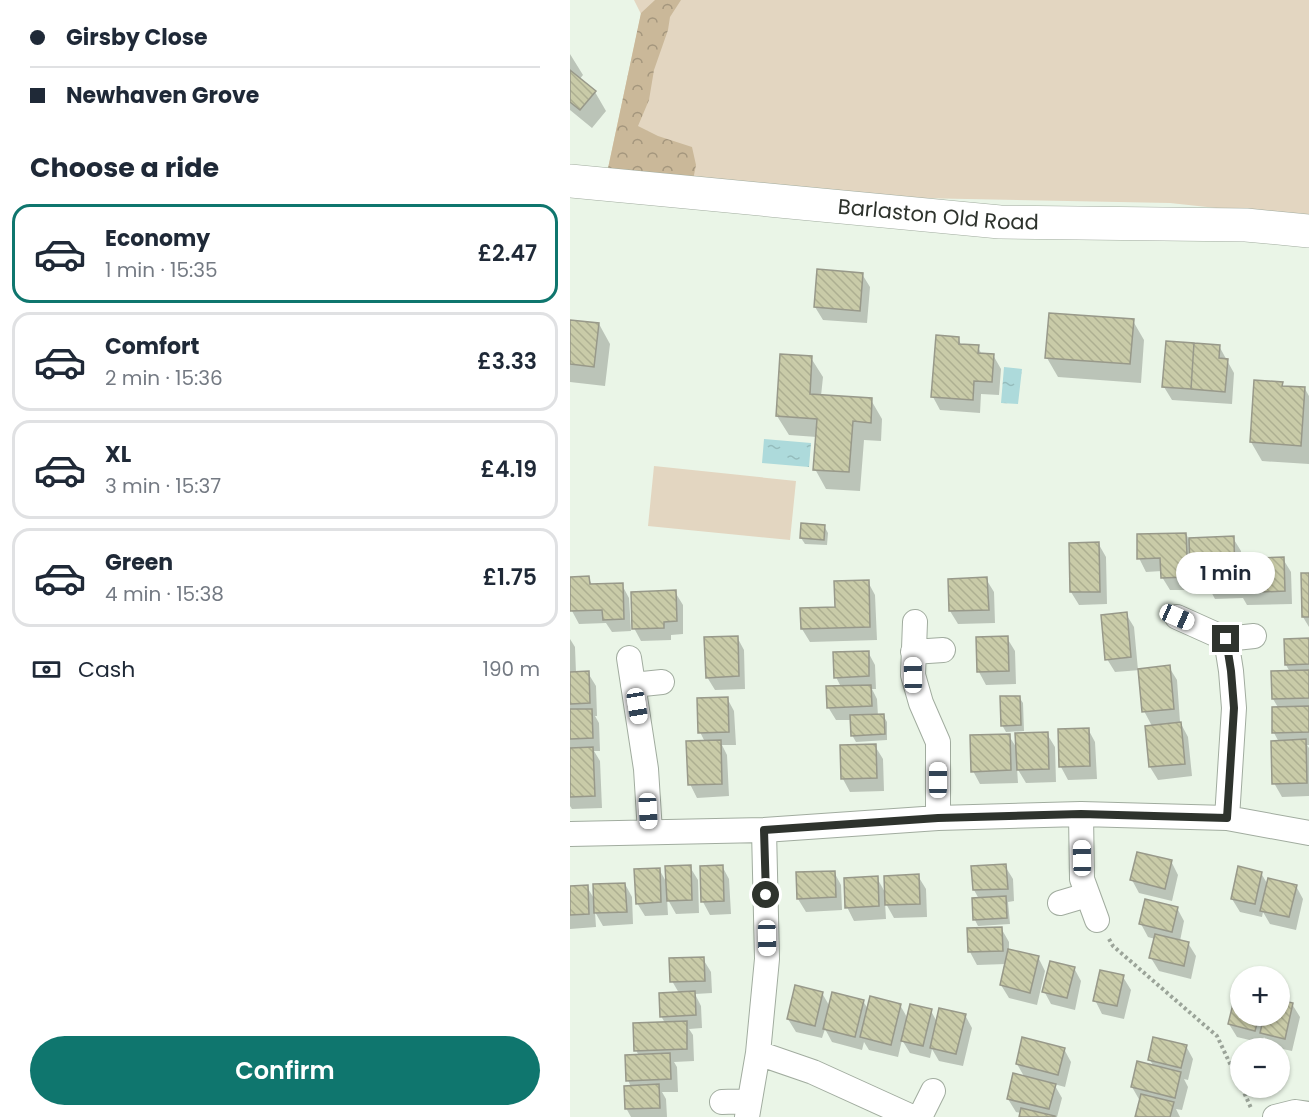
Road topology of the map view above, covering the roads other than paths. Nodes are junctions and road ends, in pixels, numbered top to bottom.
1 (570, 181) edge
2 (1309, 231) edge
3 (1177, 617) dead end
4 (915, 622) dead end
5 (1254, 636) dead end
6 (1226, 639) junction
7 (943, 650) dead end
8 (913, 652) junction
9 (629, 658) dead end
10 (662, 682) dead end
11 (633, 685) junction
12 (1081, 814) junction
13 (938, 818) junction
14 (1227, 818) junction
15 (764, 830) junction
16 (650, 832) junction
17 (1309, 833) edge
18 (570, 834) edge
19 (1087, 895) junction
20 (1060, 903) dead end
21 (1097, 920) road end
22 (758, 1053) junction
23 (933, 1091) dead end
24 (722, 1102) dead end
25 (747, 1109) edge
26 (1309, 1114) edge
27 (912, 1117) edge
28 (920, 1117) edge
29 (1275, 1117) edge

1 - 2 street, Barlaston Old Road
3 - 6 street
4 - 8 street
5 - 6 street
6 - 14 street
7 - 8 street
8 - 13 street
9 - 11 street
10 - 11 street
11 - 16 street
12 - 13 street
12 - 14 street
12 - 19 street
13 - 15 street
14 - 17 street
15 - 16 street
15 - 22 street
16 - 18 street
19 - 20 street
19 - 21 street
22 - 25 street
22 - 27 street
23 - 28 street
24 - 25 street
26 - 29 street

